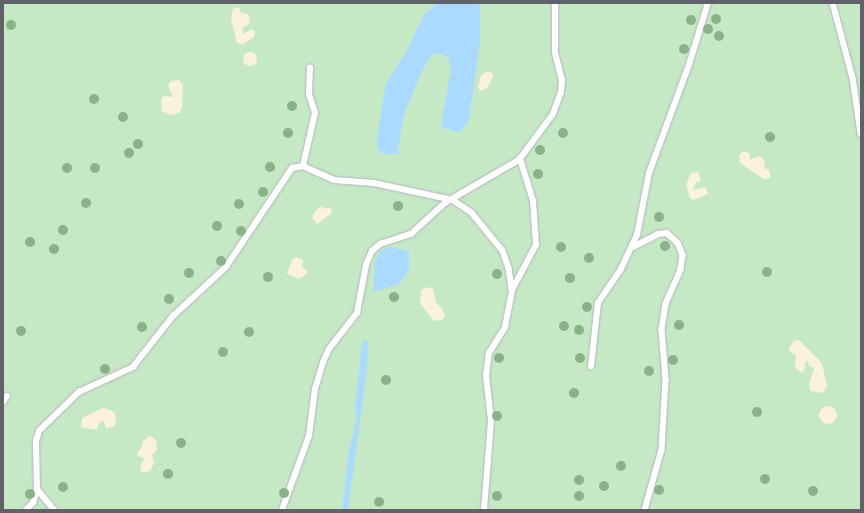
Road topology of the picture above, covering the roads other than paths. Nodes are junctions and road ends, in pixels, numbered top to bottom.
1 (555, 3) edge
2 (708, 3) edge
3 (833, 3) edge
4 (310, 68) dead end
5 (861, 133) edge
6 (520, 158) junction
7 (303, 166) junction
8 (453, 200) junction
9 (632, 247) junction
10 (512, 290) junction
11 (591, 367) dead end
12 (7, 396) dead end
13 (3, 402) edge
14 (37, 490) junction
15 (26, 510) edge
16 (54, 510) edge
17 (282, 510) edge
18 (484, 510) edge
19 (645, 510) edge

1 - 6 lane
2 - 9 lane
3 - 5 lane
4 - 7 lane
6 - 8 lane
6 - 10 lane
7 - 8 lane
7 - 14 lane
8 - 10 lane
8 - 17 lane
9 - 11 lane
9 - 19 lane
10 - 18 lane
12 - 13 lane
14 - 15 lane
14 - 16 lane

